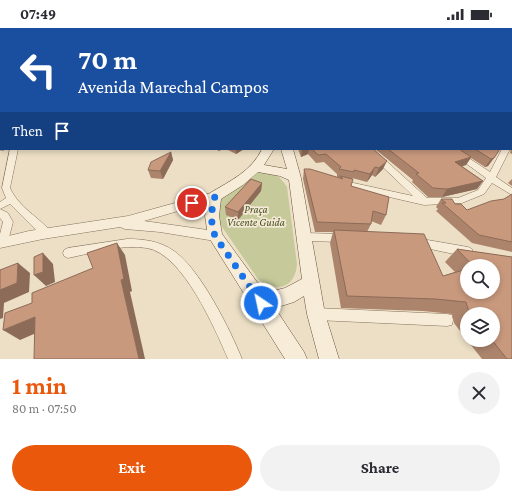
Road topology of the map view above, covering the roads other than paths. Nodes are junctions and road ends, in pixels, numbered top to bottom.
1 (14, 150) edge
2 (268, 150) edge
3 (287, 150) edge
4 (369, 150) edge
5 (451, 150) edge
6 (505, 150) edge
7 (256, 168) junction
8 (296, 173) junction
9 (491, 178) junction
10 (333, 181) edge
11 (512, 192) edge
12 (6, 196) edge
13 (215, 196) junction
14 (424, 202) junction
15 (0, 206) edge
16 (0, 213) edge
17 (115, 223) junction
18 (46, 234) junction
19 (215, 236) junction
20 (304, 237) junction
21 (356, 238) edge
22 (408, 240) edge
23 (2, 242) edge
24 (68, 254) dead end
25 (476, 254) edge
26 (311, 283) junction
27 (261, 303) junction
28 (316, 314) junction
29 (447, 320) dead end
30 (235, 359) edge
31 (297, 359) edge
32 (330, 359) edge

1 - 12 street
2 - 7 main road
3 - 8 main road
4 - 14 street
5 - 9 street
6 - 9 street
7 - 8 main road
7 - 13 main road
8 - 20 main road
9 - 11 street
9 - 14 street
10 - 14 street
12 - 15 street
12 - 18 street
13 - 17 street
13 - 19 main road
16 - 23 street
17 - 18 street
17 - 19 street
18 - 23 street
19 - 27 main road
20 - 21 street
20 - 26 main road
22 - 25 street
24 - 30 street
26 - 27 main road
26 - 28 main road
27 - 31 main road
28 - 29 street
28 - 32 main road

